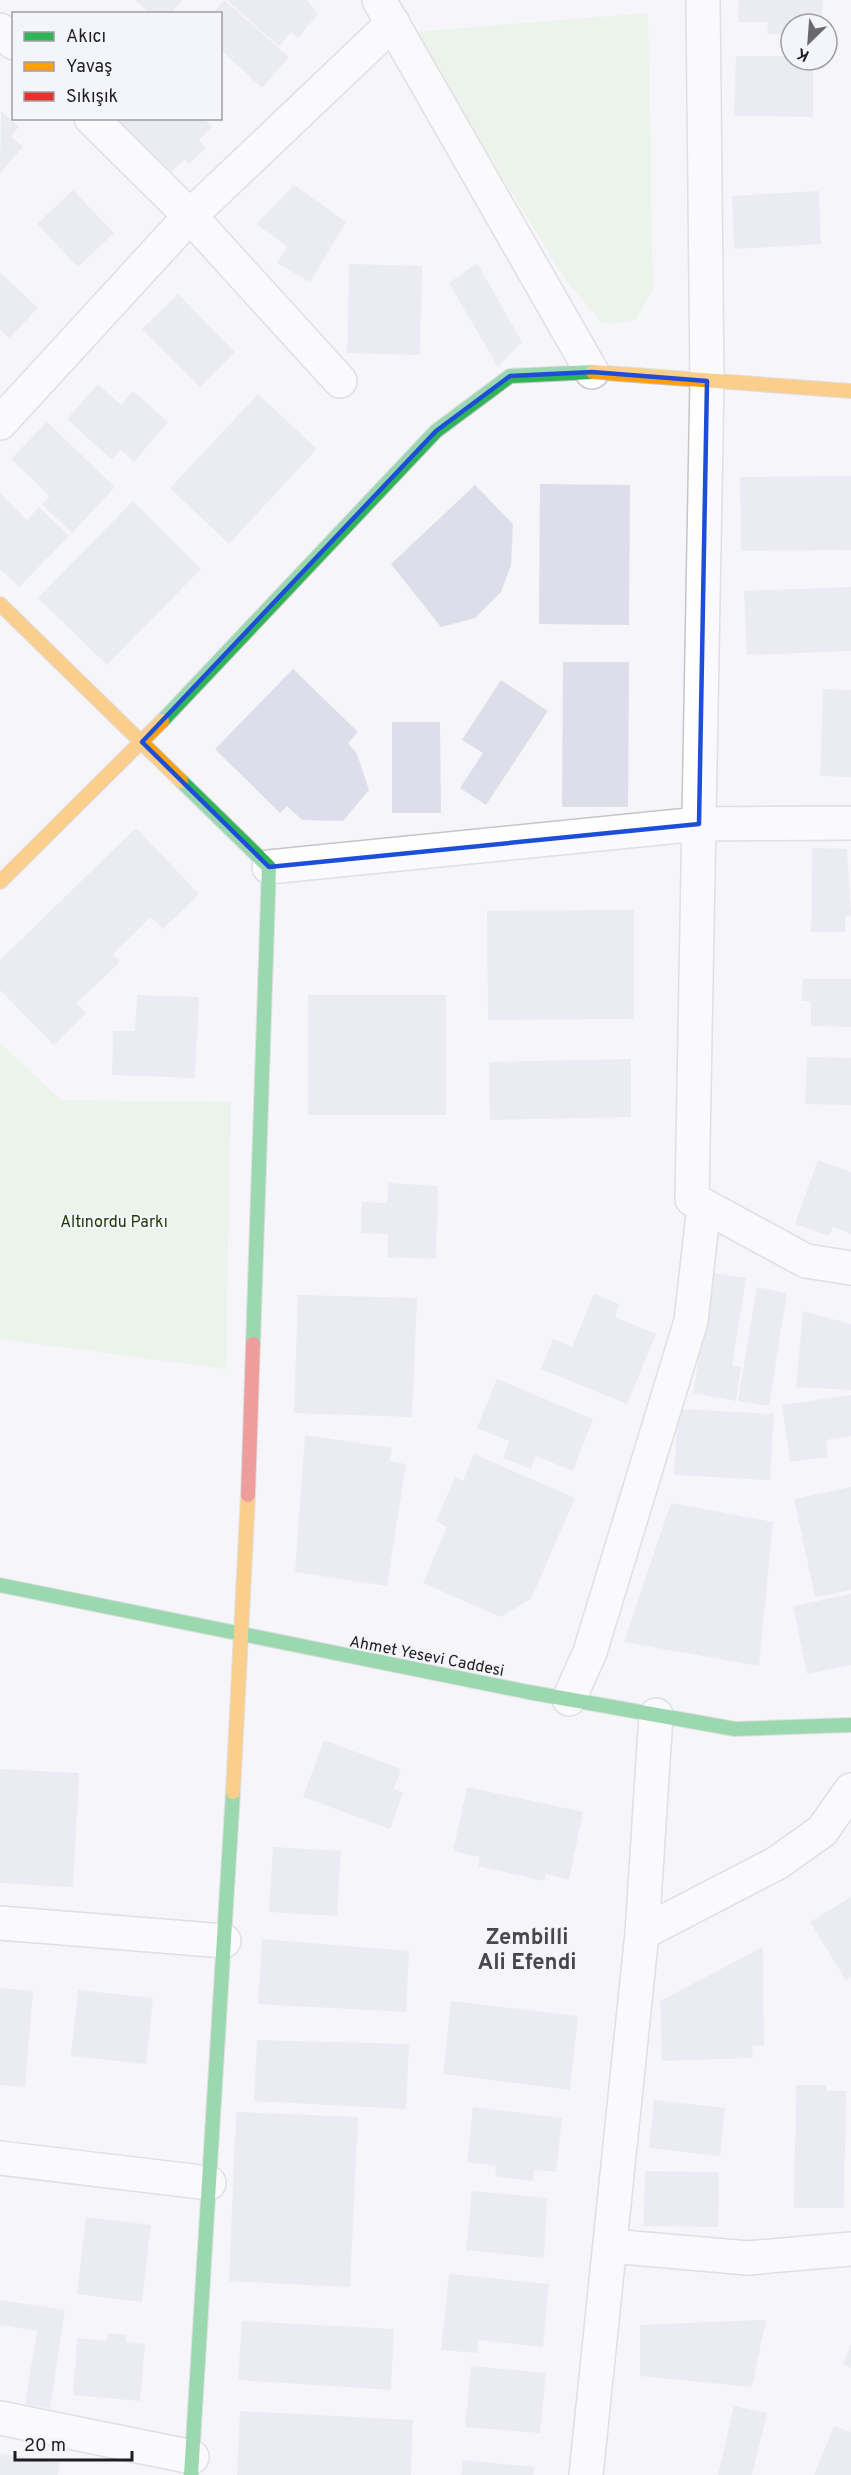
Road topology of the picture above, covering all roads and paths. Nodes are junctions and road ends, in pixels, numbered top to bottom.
1 (704, 0) edge
2 (386, 12) edge
3 (0, 30) edge
4 (12, 41) edge
5 (93, 120) edge
6 (190, 216) junction
7 (592, 372) junction
8 (340, 381) dead end
9 (707, 381) junction
10 (851, 391) edge
11 (0, 423) edge
12 (0, 604) edge
13 (142, 741) junction
14 (851, 823) edge
15 (699, 824) junction
16 (269, 867) junction
17 (0, 882) edge
18 (704, 1206) junction
19 (851, 1268) edge
20 (0, 1586) edge
21 (243, 1634) junction
22 (569, 1699) junction
23 (656, 1715) junction
24 (851, 1725) edge
25 (851, 1790) edge
26 (0, 1923) edge
27 (642, 1932) junction
28 (224, 1941) junction
29 (0, 2158) edge
30 (209, 2183) junction
31 (610, 2246) junction
32 (851, 2249) edge
33 (0, 2418) edge
34 (191, 2466) edge
35 (586, 2475) edge

1 - 9 street
2 - 6 street
2 - 7 street
3 - 4 street
5 - 6 street
6 - 8 street
6 - 11 street
7 - 9 street
7 - 13 street
9 - 10 street
9 - 15 street
12 - 13 street
13 - 16 street
13 - 17 street
14 - 15 street
15 - 16 street
15 - 18 street
16 - 21 street
18 - 19 street
18 - 22 street
20 - 21 street, Ahmet Yesevi Caddesi
21 - 22 street, Ahmet Yesevi Caddesi
21 - 28 street
22 - 23 street, Ahmet Yesevi Caddesi
23 - 24 street, Ahmet Yesevi Caddesi
23 - 27 street
25 - 27 street
26 - 28 street
27 - 31 street
28 - 30 street
29 - 30 street
30 - 34 street
31 - 32 street
31 - 35 street
33 - 34 street

